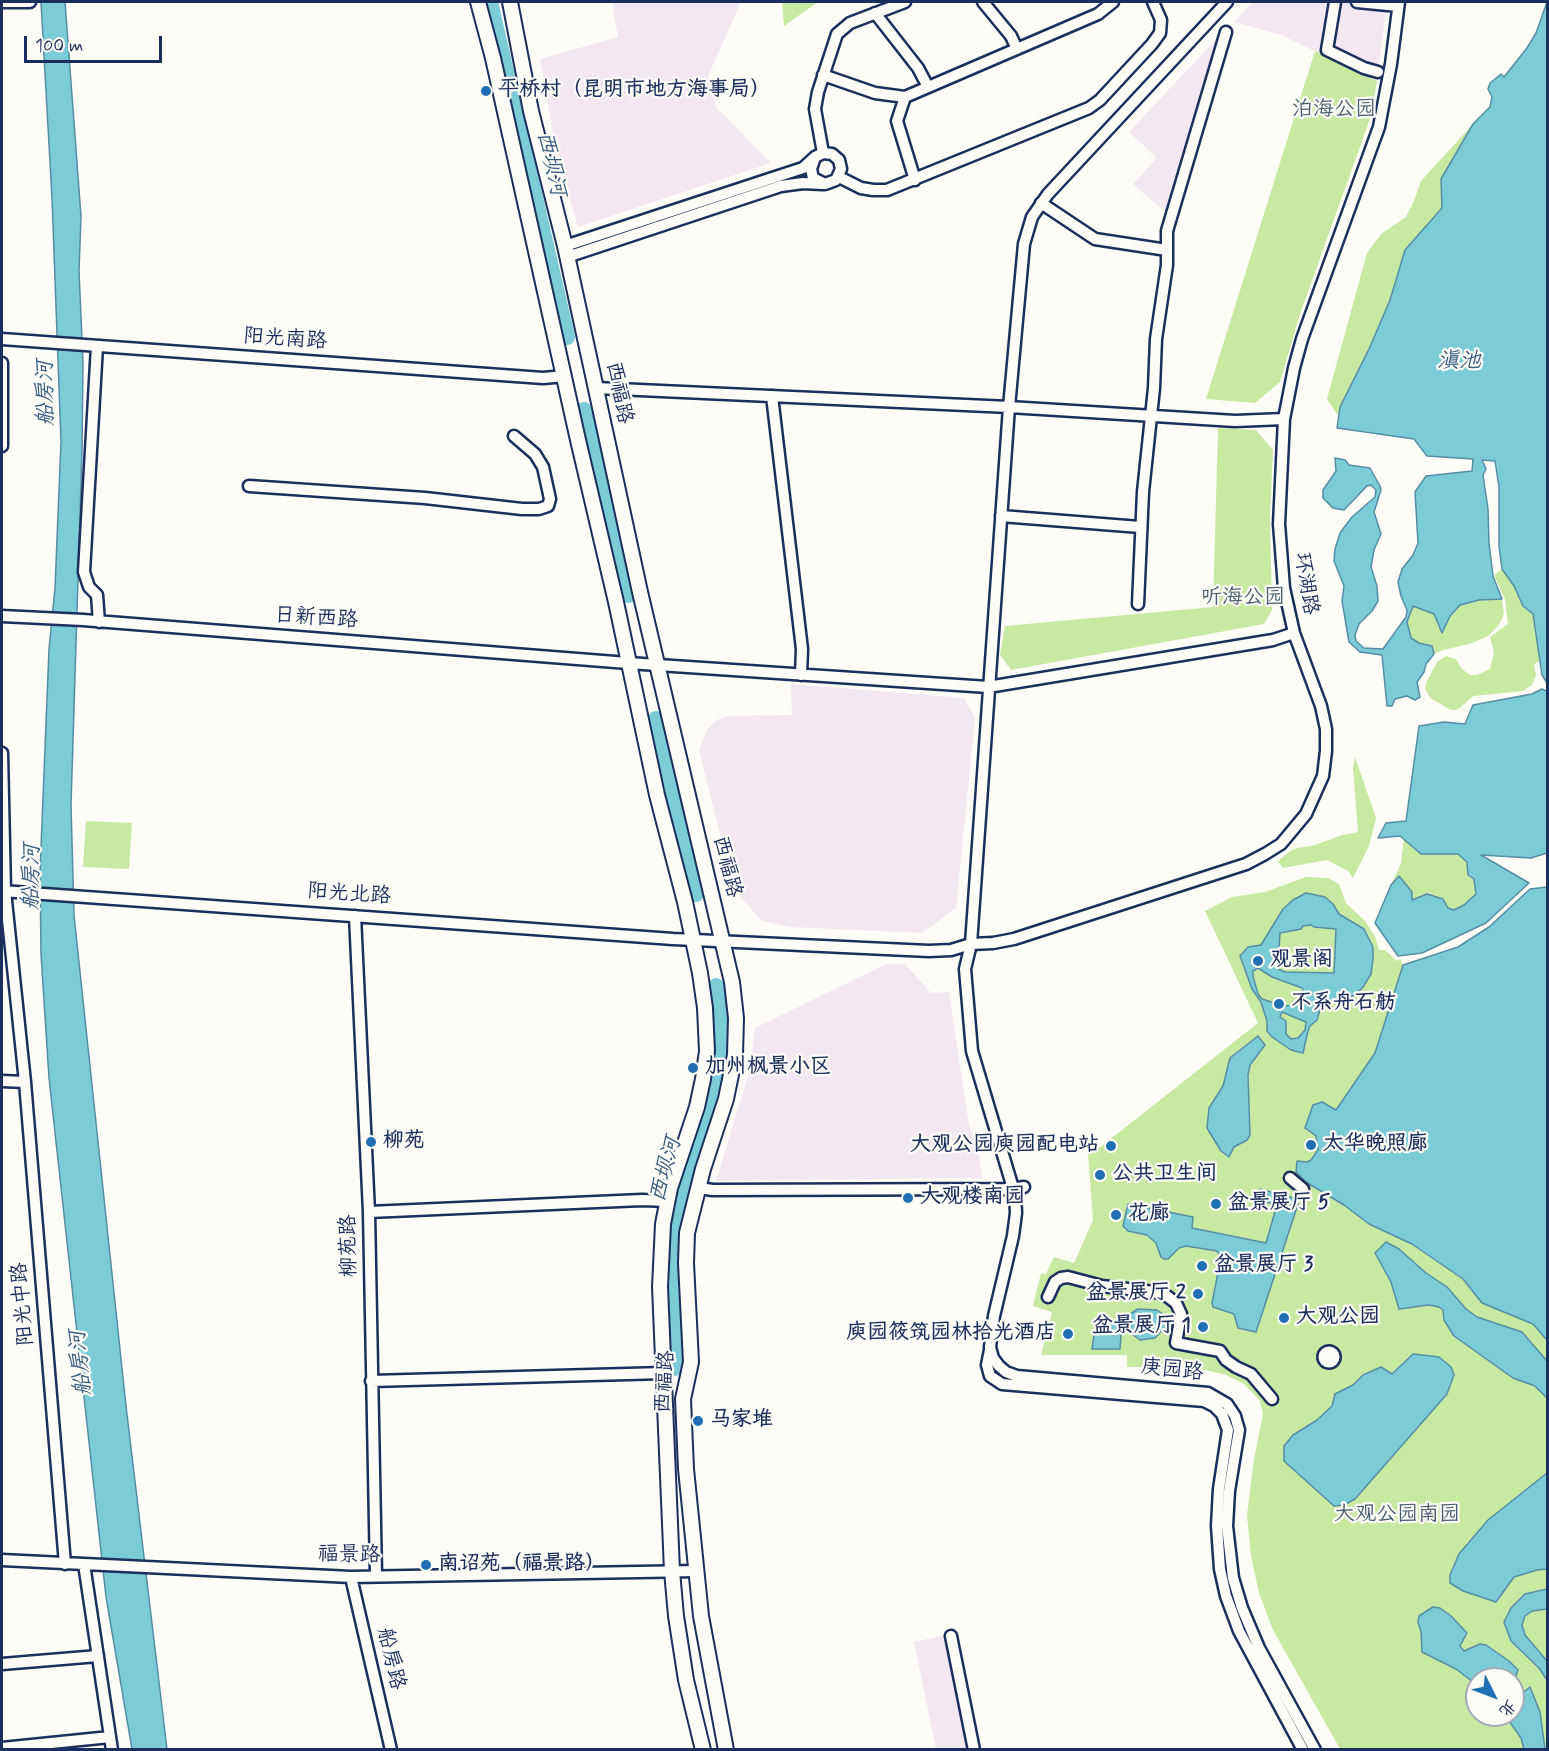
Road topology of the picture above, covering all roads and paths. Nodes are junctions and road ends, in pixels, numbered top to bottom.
1 (2, 2) edge
2 (30, 2) edge
3 (478, 2) edge
4 (510, 2) edge
5 (905, 2) edge
6 (983, 2) edge
7 (1113, 2) edge
8 (1153, 2) edge
9 (1227, 2) edge
10 (1333, 2) edge
11 (1358, 2) edge
12 (1399, 4) edge
13 (876, 13) junction
14 (1226, 32) dead end
15 (1017, 49) junction
16 (1378, 72) dead end
17 (823, 75) junction
18 (928, 87) junction
19 (905, 97) junction
20 (819, 155) junction
21 (839, 177) junction
22 (915, 180) junction
23 (825, 184) junction
24 (1041, 203) junction
25 (1167, 250) junction
26 (566, 252) junction
27 (2, 339) edge
28 (94, 345) junction
29 (2, 363) edge
30 (565, 376) junction
31 (596, 388) junction
32 (772, 396) junction
33 (1009, 407) junction
34 (1150, 415) junction
35 (1284, 419) junction
36 (514, 435) dead end
37 (2, 446) edge
38 (249, 486) dead end
39 (1001, 516) junction
40 (1140, 527) junction
41 (1137, 604) dead end
42 (2, 616) edge
43 (99, 622) junction
44 (1293, 633) junction
45 (628, 663) junction
46 (658, 664) junction
47 (801, 675) junction
48 (988, 687) junction
49 (2, 753) edge
50 (3, 891) edge
51 (355, 916) junction
52 (693, 939) junction
53 (723, 941) junction
54 (971, 944) junction
55 (2, 1081) edge
56 (25, 1082) junction
57 (1290, 1178) dead end
58 (1019, 1187) junction
59 (698, 1188) junction
60 (1303, 1189) dead end
61 (668, 1201) junction
62 (369, 1212) junction
63 (1048, 1298) dead end
64 (990, 1347) junction
65 (664, 1373) junction
66 (371, 1381) junction
67 (1272, 1399) dead end
68 (2, 1560) edge
69 (65, 1563) junction
70 (84, 1564) junction
71 (696, 1571) junction
72 (672, 1572) junction
73 (376, 1576) junction
74 (351, 1577) junction
75 (951, 1636) dead end
76 (98, 1656) junction
77 (2, 1664) edge
78 (110, 1737) junction
79 (2, 1748) edge
80 (112, 1749) edge
81 (391, 1749) edge
82 (703, 1749) edge
83 (726, 1749) edge
84 (974, 1749) edge
85 (1303, 1749) edge
86 (1315, 1749) edge

1 - 2 street
3 - 30 main road, 西福路
4 - 26 main road, 西福路
5 - 13 street
6 - 15 street
7 - 15 street
8 - 22 street
9 - 24 street
10 - 16 street
11 - 12 street
12 - 35 street, 环湖路
13 - 17 street
13 - 18 street
14 - 25 street
15 - 18 street
17 - 19 street
17 - 20 street
18 - 19 street
19 - 22 street
20 - 21 street
20 - 23 street
20 - 26 street
21 - 22 street
21 - 23 street
23 - 26 street
24 - 25 street
24 - 33 street
25 - 34 street
26 - 31 main road, 西福路
27 - 28 street, 阳光南路
28 - 30 street, 阳光南路
28 - 43 street
29 - 37 street
30 - 45 main road, 西福路
31 - 32 street
31 - 46 main road, 西福路
32 - 33 street
32 - 47 street
33 - 34 street
33 - 39 street
34 - 35 street
34 - 40 street
35 - 44 street, 环湖路
36 - 38 street
39 - 40 street
39 - 48 street
40 - 41 street
42 - 43 street, 日新西路
43 - 45 street, 日新西路
44 - 48 street, 日新西路
44 - 54 street, 环湖路
45 - 46 street, 日新西路
45 - 52 main road, 西福路
46 - 47 street, 日新西路
46 - 53 main road, 西福路
47 - 48 street, 日新西路
48 - 54 street
49 - 50 street, 阳光中路
50 - 51 street, 阳光北路
50 - 56 street, 阳光中路
51 - 52 street, 阳光北路
51 - 62 street, 柳苑路
52 - 53 street, 阳光北路
52 - 61 main road, 西福路
53 - 54 street, 环湖路
53 - 59 main road, 西福路
54 - 58 street
55 - 56 street
56 - 69 street, 阳光中路
57 - 60 street
58 - 59 street
58 - 64 street
59 - 71 main road, 西福路
61 - 62 street
61 - 65 main road, 西福路
62 - 66 street, 柳苑路
63 - 67 street
64 - 85 street
64 - 86 street, 庚园路
65 - 66 street
65 - 72 main road, 西福路
66 - 73 street, 柳苑路
68 - 69 street, 福景路
69 - 70 street, 福景路
70 - 74 street, 福景路
70 - 76 street
71 - 72 street, 福景路
71 - 83 main road, 西福路
72 - 73 street, 福景路
72 - 82 main road, 西福路
73 - 74 street, 福景路
74 - 81 street, 船房路
75 - 84 street
76 - 77 street
76 - 78 street
78 - 79 street
78 - 80 street

